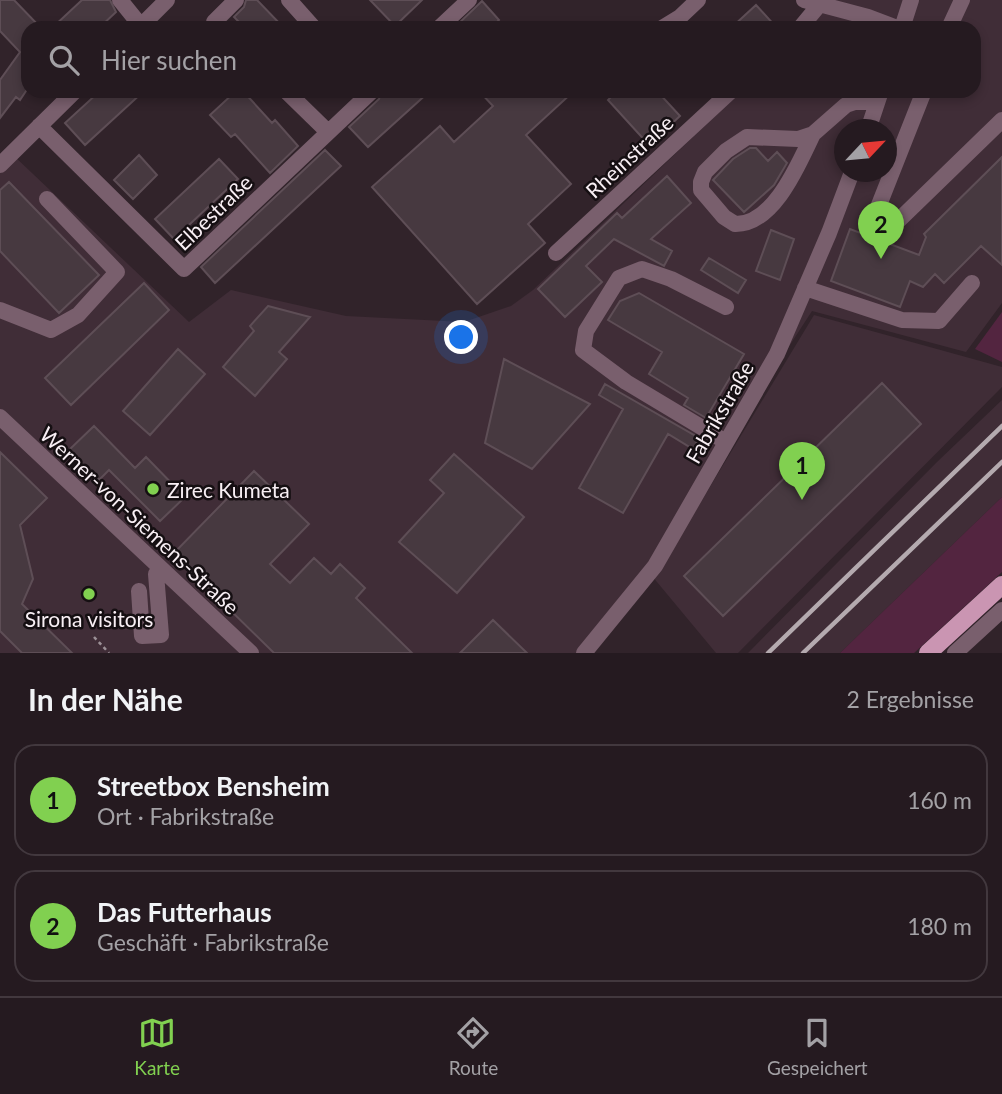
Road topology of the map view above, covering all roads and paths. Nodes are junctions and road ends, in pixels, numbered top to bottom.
1 (120, 0) edge
2 (167, 0) edge
3 (236, 0) edge
4 (289, 0) edge
5 (470, 0) edge
6 (698, 0) edge
7 (911, 0) edge
8 (962, 0) edge
9 (812, 2) edge
10 (136, 21) edge
11 (146, 21) edge
12 (215, 21) edge
13 (308, 21) edge
14 (447, 21) edge
15 (673, 21) edge
16 (803, 21) edge
17 (876, 21) edge
18 (902, 21) edge
19 (952, 21) edge
20 (68, 98) edge
21 (293, 98) edge
22 (364, 98) edge
23 (724, 98) edge
24 (874, 98) edge
25 (879, 98) edge
26 (920, 98) edge
27 (872, 119) edge
28 (1002, 120) edge
29 (39, 126) junction
30 (328, 132) junction
31 (813, 134) junction
32 (0, 164) edge
33 (848, 182) edge
34 (47, 199) dead end
35 (556, 253) dead end
36 (972, 283) dead end
37 (805, 288) junction
38 (726, 307) dead end
39 (0, 310) edge
40 (0, 417) edge
41 (726, 442) junction
42 (156, 574) dead end
43 (1002, 585) edge
44 (139, 591) dead end
45 (1002, 610) edge
46 (93, 637) dead end
47 (108, 653) edge
48 (251, 653) edge
49 (584, 653) edge
50 (929, 653) edge
51 (955, 653) edge

1 - 10 street
2 - 11 street
3 - 12 street
4 - 13 street
5 - 14 street
6 - 15 street
7 - 18 street
8 - 19 street
9 - 16 street
9 - 17 street
20 - 29 street
21 - 30 street
22 - 30 street, Elbestraße
23 - 35 street, Rheinstraße
24 - 31 street
25 - 27 street
26 - 28 street
29 - 30 street, Elbestraße
29 - 32 street
31 - 31 street
33 - 37 street, Fabrikstraße
34 - 39 street
36 - 37 street
37 - 41 street, Fabrikstraße
38 - 41 street
40 - 48 street, Werner-von-Siemens-Straße
41 - 49 street, Fabrikstraße
42 - 44 street
43 - 50 main road
45 - 51 street
46 - 47 path

